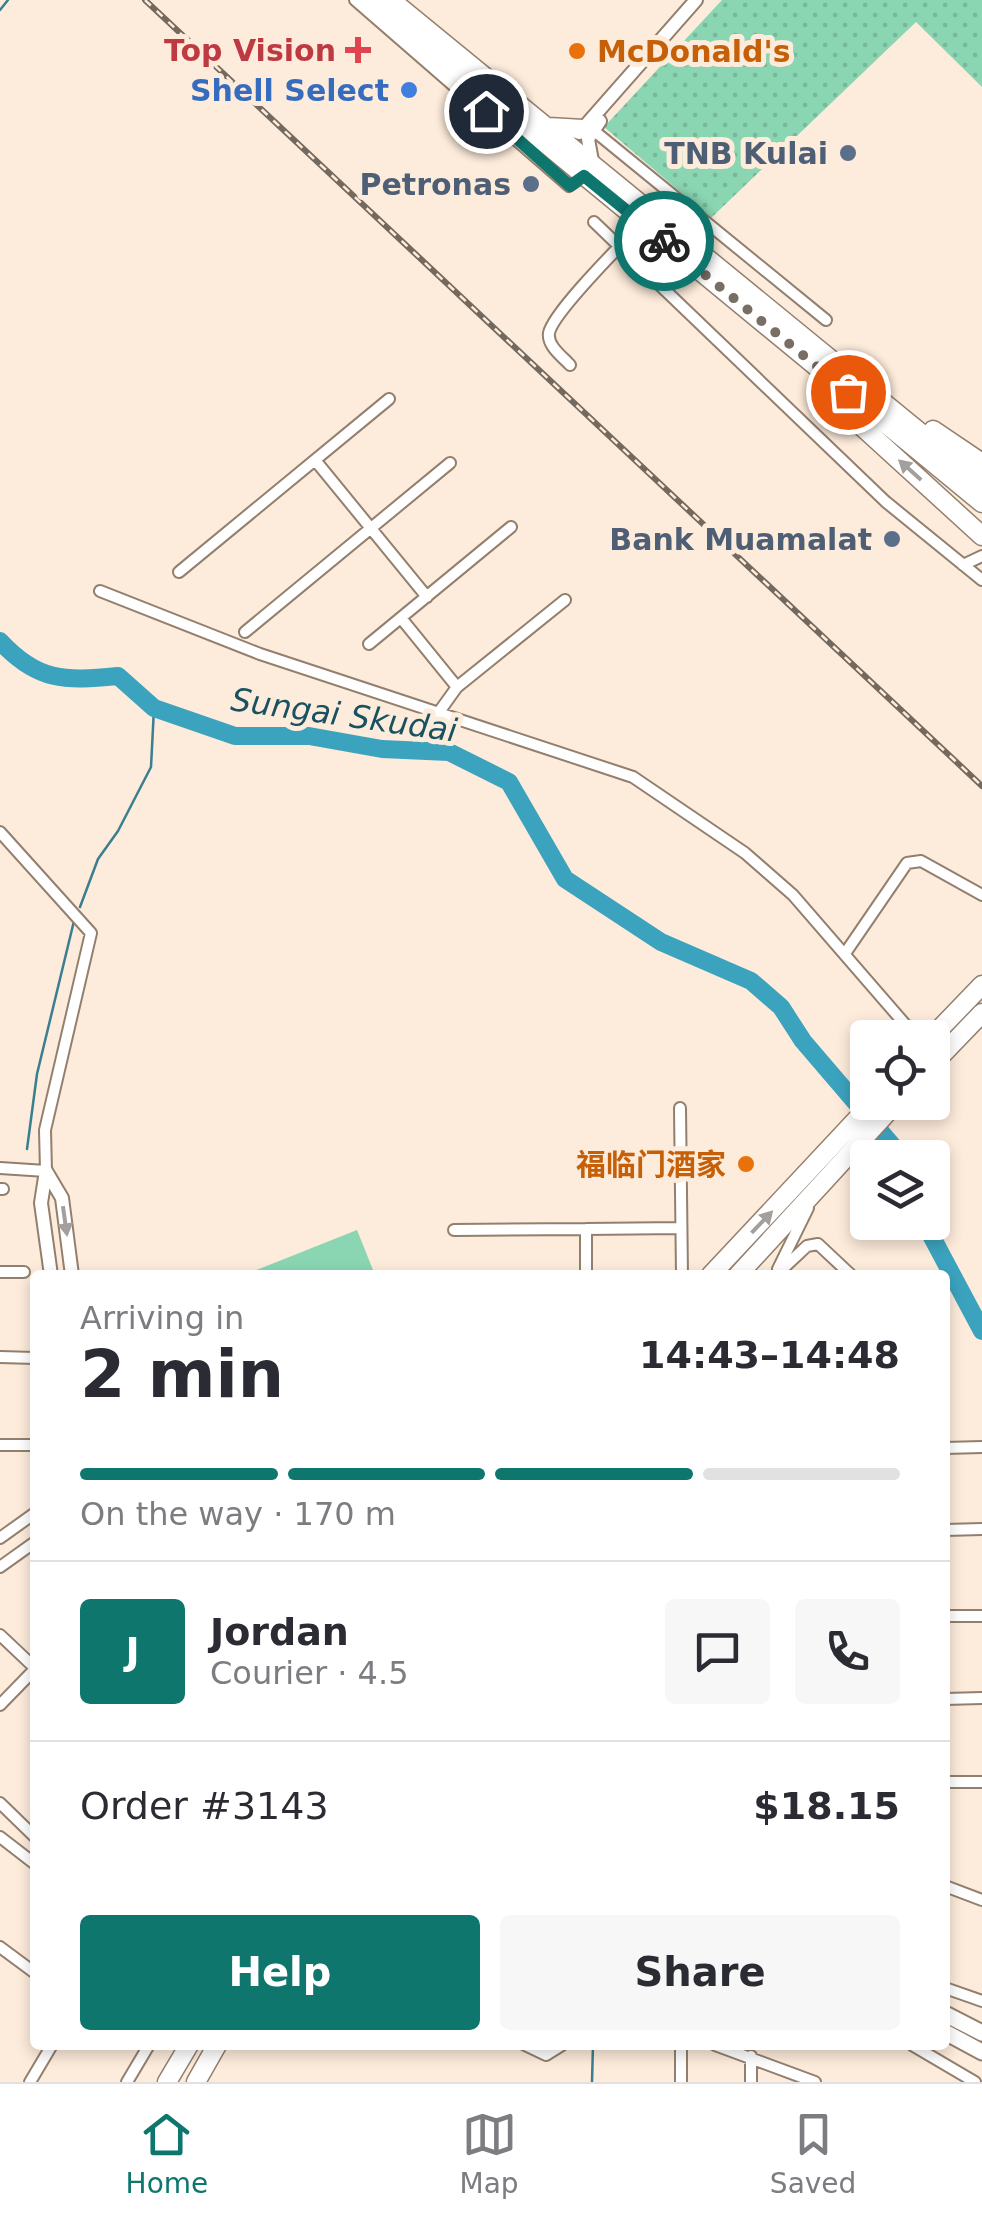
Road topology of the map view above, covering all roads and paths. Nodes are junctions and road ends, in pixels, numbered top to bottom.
1 (355, 0) edge
2 (371, 0) edge
3 (391, 0) edge
4 (696, 0) edge
5 (707, 0) edge
6 (544, 125) junction
7 (588, 129) junction
8 (568, 144) junction
9 (590, 171) junction
10 (600, 188) junction
11 (594, 222) dead end
12 (642, 223) junction
13 (620, 247) junction
14 (826, 320) dead end
15 (794, 348) junction
16 (570, 365) dead end
17 (849, 375) junction
18 (389, 398) dead end
19 (315, 460) junction
20 (450, 463) dead end
21 (982, 463) edge
22 (982, 484) edge
23 (982, 503) edge
24 (371, 528) junction
25 (511, 528) dead end
26 (982, 536) edge
27 (982, 556) edge
28 (963, 565) junction
29 (179, 572) dead end
30 (982, 580) edge
31 (100, 591) dead end
32 (426, 596) junction
33 (565, 600) dead end
34 (401, 618) junction
35 (245, 632) dead end
36 (369, 644) dead end
37 (457, 687) junction
38 (439, 712) junction
39 (0, 832) edge
40 (982, 895) edge
41 (846, 952) junction
42 (982, 985) edge
43 (955, 1012) junction
44 (982, 1014) edge
45 (899, 1020) edge
46 (943, 1020) edge
47 (948, 1020) edge
48 (950, 1047) edge
49 (680, 1108) dead end
50 (860, 1120) edge
51 (879, 1120) edge
52 (0, 1168) edge
53 (46, 1171) junction
54 (819, 1179) junction
55 (681, 1228) junction
56 (586, 1229) junction
57 (454, 1230) dead end
58 (50, 1270) edge
59 (71, 1270) edge
60 (586, 1270) edge
61 (682, 1270) edge
62 (717, 1270) edge
63 (742, 1270) edge
64 (778, 1270) edge
65 (781, 1270) edge
66 (847, 1270) edge
67 (0, 1272) edge
68 (24, 1272) dead end
69 (0, 1357) edge
70 (30, 1358) edge
71 (0, 1444) edge
72 (30, 1445) edge
73 (982, 1447) edge
74 (950, 1448) edge
75 (30, 1516) edge
76 (982, 1529) edge
77 (950, 1530) edge
78 (0, 1538) edge
79 (30, 1546) edge
80 (0, 1568) edge
81 (950, 1616) edge
82 (982, 1616) edge
83 (0, 1634) edge
84 (30, 1664) edge
85 (30, 1674) edge
86 (982, 1698) edge
87 (950, 1699) edge
88 (0, 1706) edge
89 (950, 1782) edge
90 (982, 1782) edge
91 (0, 1803) edge
92 (30, 1832) edge
93 (1, 1840) edge
94 (30, 1860) edge
95 (950, 1888) edge
96 (982, 1900) edge
97 (2, 1954) edge
98 (30, 1970) edge
99 (950, 1990) edge
100 (982, 2001) edge
101 (950, 2016) edge
102 (982, 2032) edge
103 (950, 2035) edge
104 (49, 2050) edge
105 (145, 2050) edge
106 (185, 2050) edge
107 (217, 2050) edge
108 (681, 2050) edge
109 (731, 2050) edge
110 (923, 2050) edge
111 (982, 2052) edge
112 (751, 2056) junction
113 (199, 2076) edge
114 (30, 2082) edge
115 (127, 2082) edge
116 (167, 2082) edge
117 (681, 2082) edge
118 (751, 2082) edge
119 (816, 2082) edge
120 (974, 2082) edge

1 - 9 street
2 - 9 main road
3 - 6 main road
4 - 7 street
5 - 7 street
6 - 7 main road
6 - 8 main road
7 - 8 street
7 - 9 street
7 - 14 street
8 - 9 main road
8 - 10 street
9 - 10 main road
9 - 17 main road
10 - 12 main road
11 - 13 street
12 - 13 street
12 - 15 main road
13 - 16 street
13 - 28 street
15 - 23 main road
26 -> 15 main road
17 - 21 main road
17 - 22 main road
18 - 19 street
19 - 24 street
19 - 29 street
20 - 24 street
24 - 32 street
24 - 35 street
25 - 32 street
27 - 28 street
28 - 30 street
31 - 38 street
32 - 34 street
33 - 37 street
34 - 36 street
34 - 37 street
37 - 38 street
38 - 41 street
39 - 53 street
40 - 41 street
41 - 45 street
42 - 43 main road
43 - 46 street
43 - 47 main road
44 - 48 main road
49 - 55 street
50 - 54 main road
51 - 54 main road
52 - 53 street
53 - 58 street
53 -> 59 street
62 -> 54 main road
54 - 63 main road
54 - 64 street
55 - 56 street
55 - 61 street
56 - 57 street
56 - 60 street
65 - 66 street
67 - 68 street
69 - 70 street
71 - 72 street
73 - 74 street
75 - 78 street
76 - 77 street
79 - 80 street
81 - 82 street
83 - 84 street
85 - 88 street
86 - 87 street
89 - 90 street
91 - 92 street
93 - 94 street
95 - 96 street
97 - 98 street
99 - 100 street
101 - 102 main road
103 - 111 main road
104 - 114 street
105 - 115 street
106 - 116 main road
107 - 113 main road
108 - 117 street
109 - 112 street
110 - 120 street
112 - 118 street
112 - 119 street

